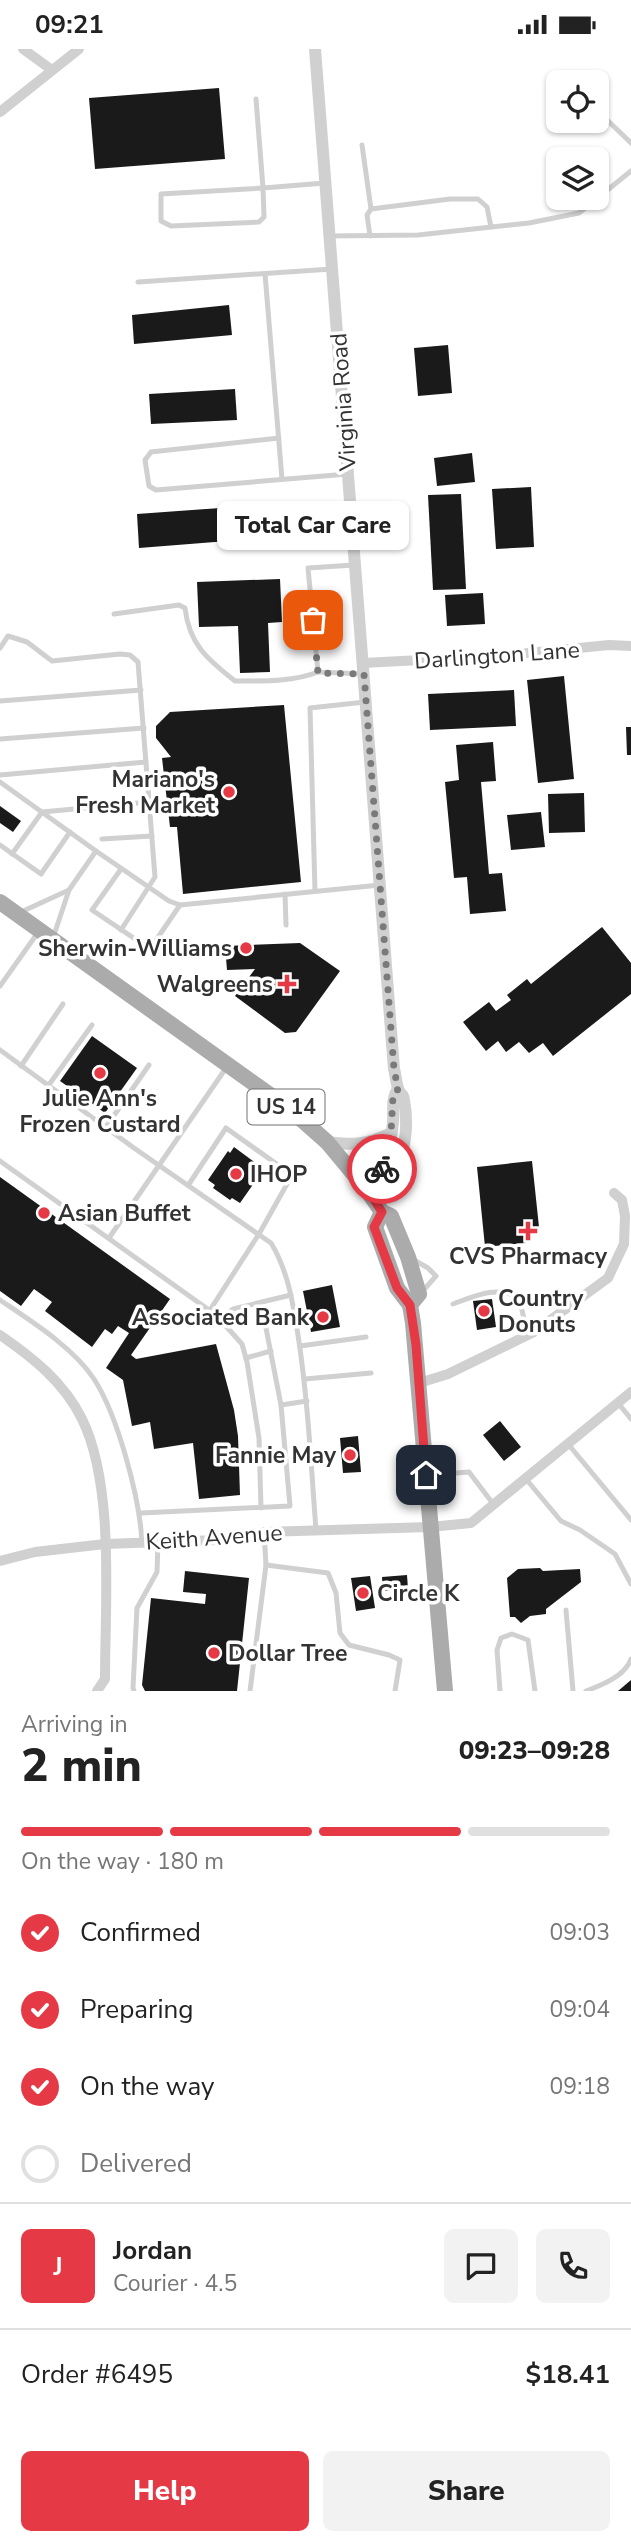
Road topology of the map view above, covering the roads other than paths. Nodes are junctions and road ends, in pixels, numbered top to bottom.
1 (23, 49) edge
2 (79, 49) edge
3 (315, 49) edge
4 (52, 70) junction
5 (256, 99) dead end
6 (0, 112) edge
7 (609, 122) edge
8 (631, 143) edge
9 (362, 145) dead end
10 (631, 171) edge
11 (326, 183) junction
12 (263, 188) junction
13 (371, 209) junction
14 (491, 227) junction
15 (330, 236) junction
16 (370, 236) junction
17 (332, 269) junction
18 (265, 274) junction
19 (138, 282) dead end
20 (279, 438) junction
21 (348, 474) junction
22 (282, 479) junction
23 (355, 565) junction
24 (114, 614) dead end
25 (631, 646) edge
26 (0, 648) edge
27 (363, 669) junction
28 (318, 673) junction
29 (141, 689) junction
30 (0, 701) edge
31 (366, 702) junction
32 (144, 728) junction
33 (0, 740) edge
34 (146, 762) junction
35 (0, 775) edge
36 (0, 782) edge
37 (149, 802) junction
38 (42, 812) junction
39 (70, 832) junction
40 (152, 836) junction
41 (102, 839) dead end
42 (0, 845) edge
43 (96, 851) junction
44 (12, 854) junction
45 (121, 869) junction
46 (380, 885) junction
47 (149, 888) junction
48 (69, 890) junction
49 (315, 891) junction
50 (285, 894) junction
51 (0, 902) edge
52 (180, 905) junction
53 (16, 913) junction
54 (286, 925) dead end
55 (121, 930) junction
56 (46, 935) junction
57 (0, 986) edge
58 (63, 1004) dead end
59 (92, 1025) dead end
60 (0, 1050) edge
61 (228, 1064) junction
62 (149, 1065) dead end
63 (20, 1066) junction
64 (48, 1086) junction
65 (398, 1089) junction
66 (106, 1127) junction
67 (391, 1133) junction
68 (327, 1142) junction
69 (0, 1161) edge
70 (160, 1165) junction
71 (189, 1184) junction
72 (614, 1193) dead end
73 (375, 1201) junction
74 (258, 1234) junction
75 (109, 1238) junction
76 (290, 1295) junction
77 (0, 1300) edge
78 (414, 1300) junction
79 (453, 1304) dead end
80 (210, 1310) junction
81 (264, 1318) dead end
82 (220, 1319) junction
83 (0, 1335) edge
84 (528, 1335) junction
85 (366, 1336) dead end
86 (300, 1346) junction
87 (271, 1351) junction
88 (247, 1358) junction
89 (371, 1373) dead end
90 (305, 1379) junction
91 (419, 1383) junction
92 (631, 1392) edge
93 (307, 1401) junction
94 (618, 1402) junction
95 (281, 1405) junction
96 (631, 1419) edge
97 (568, 1444) junction
98 (426, 1475) junction
99 (526, 1479) junction
100 (495, 1506) junction
101 (261, 1508) junction
102 (141, 1513) junction
103 (631, 1520) edge
104 (430, 1527) junction
105 (316, 1530) junction
106 (264, 1532) junction
107 (159, 1542) junction
108 (142, 1543) junction
109 (105, 1544) junction
110 (0, 1561) edge
111 (266, 1565) junction
112 (631, 1584) edge
113 (566, 1610) dead end
114 (631, 1659) edge
115 (97, 1691) edge
116 (134, 1691) edge
117 (250, 1691) edge
118 (395, 1691) edge
119 (445, 1691) edge
120 (500, 1691) edge
121 (537, 1691) edge
122 (573, 1691) edge
123 (586, 1691) edge

1 - 4 street
2 - 4 street
3 - 11 street, Virginia Road
4 - 6 street
5 - 12 lane
7 - 8 lane
9 - 13 lane
10 - 14 lane
11 - 12 lane
11 - 15 street, Virginia Road
12 - 12 lane
13 - 14 lane
13 - 16 lane
14 - 16 lane
15 - 16 lane
15 - 17 street, Virginia Road
17 - 18 lane
17 - 21 street, Virginia Road
18 - 19 lane
18 - 20 lane
20 - 22 lane
20 - 22 lane
21 - 22 lane
21 - 23 street, Virginia Road
23 - 27 street, Virginia Road
23 - 28 lane
24 - 28 lane
25 - 27 street, Darlington Lane
26 - 29 lane
27 - 28 lane
27 - 31 street, Virginia Road
29 - 30 lane
29 - 32 lane
31 - 46 street, Virginia Road
31 - 49 lane
32 - 33 lane
32 - 34 lane
34 - 35 lane
34 - 37 lane
36 - 38 lane
37 - 38 lane
37 - 40 lane
38 - 39 lane
38 - 44 lane
39 - 43 lane
39 - 44 lane
40 - 41 lane
40 - 47 lane
42 - 44 lane
43 - 45 lane
43 - 48 lane
45 - 47 lane
45 - 55 lane
46 - 49 lane
46 - 65 street, Virginia Road
47 - 52 lane
47 - 55 lane
48 - 53 lane
48 - 56 lane
49 - 50 lane
50 - 52 lane
50 - 54 lane
51 - 53 main road, US 14
52 - 55 lane
53 - 56 main road, US 14
56 - 57 lane
56 - 61 main road, US 14
58 - 63 lane
59 - 64 lane
60 - 63 lane
61 - 68 main road, US 14
61 - 70 lane
62 - 66 lane
63 - 64 lane
64 - 66 lane
65 - 67 street, Virginia Road
65 - 73 street, Virginia Road
66 - 70 lane
67 - 68 street
67 - 73 street, Virginia Road
68 - 73 main road, US 14
69 - 75 lane
70 - 71 lane
70 - 75 lane
71 - 74 lane
71 - 74 lane
72 - 84 street
73 - 78 main road, US 14
73 - 78 main road, US 14
74 - 76 lane
74 - 80 lane
75 - 80 lane
76 - 82 lane
76 - 86 lane
77 - 102 lane
78 - 91 main road, US 14
79 - 84 lane
80 - 82 lane
81 - 87 lane
82 - 88 lane
83 - 109 street
84 - 91 street
85 - 86 lane
86 - 90 lane
87 - 88 lane
87 - 95 lane
88 - 101 lane
89 - 90 lane
90 - 93 lane
91 - 98 main road, US 14
92 - 94 street, Keith Avenue
93 - 95 lane
93 - 105 lane
94 - 96 lane
94 - 97 street, Keith Avenue
95 - 101 lane
97 - 99 street, Keith Avenue
97 - 103 lane
98 - 100 lane
98 - 104 main road, US 14
99 - 100 street, Keith Avenue
99 - 112 lane
100 - 104 street, Keith Avenue
101 - 102 lane
102 - 108 lane
104 - 105 street, Keith Avenue
104 - 119 main road, US 14
105 - 106 street, Keith Avenue
106 - 107 street, Keith Avenue
106 - 111 lane
107 - 108 street, Keith Avenue
107 - 116 lane
108 - 109 street, Keith Avenue
109 - 110 street, Keith Avenue
109 - 115 street
111 - 117 lane
111 - 118 lane
113 - 122 lane
114 - 123 lane
120 - 121 lane

